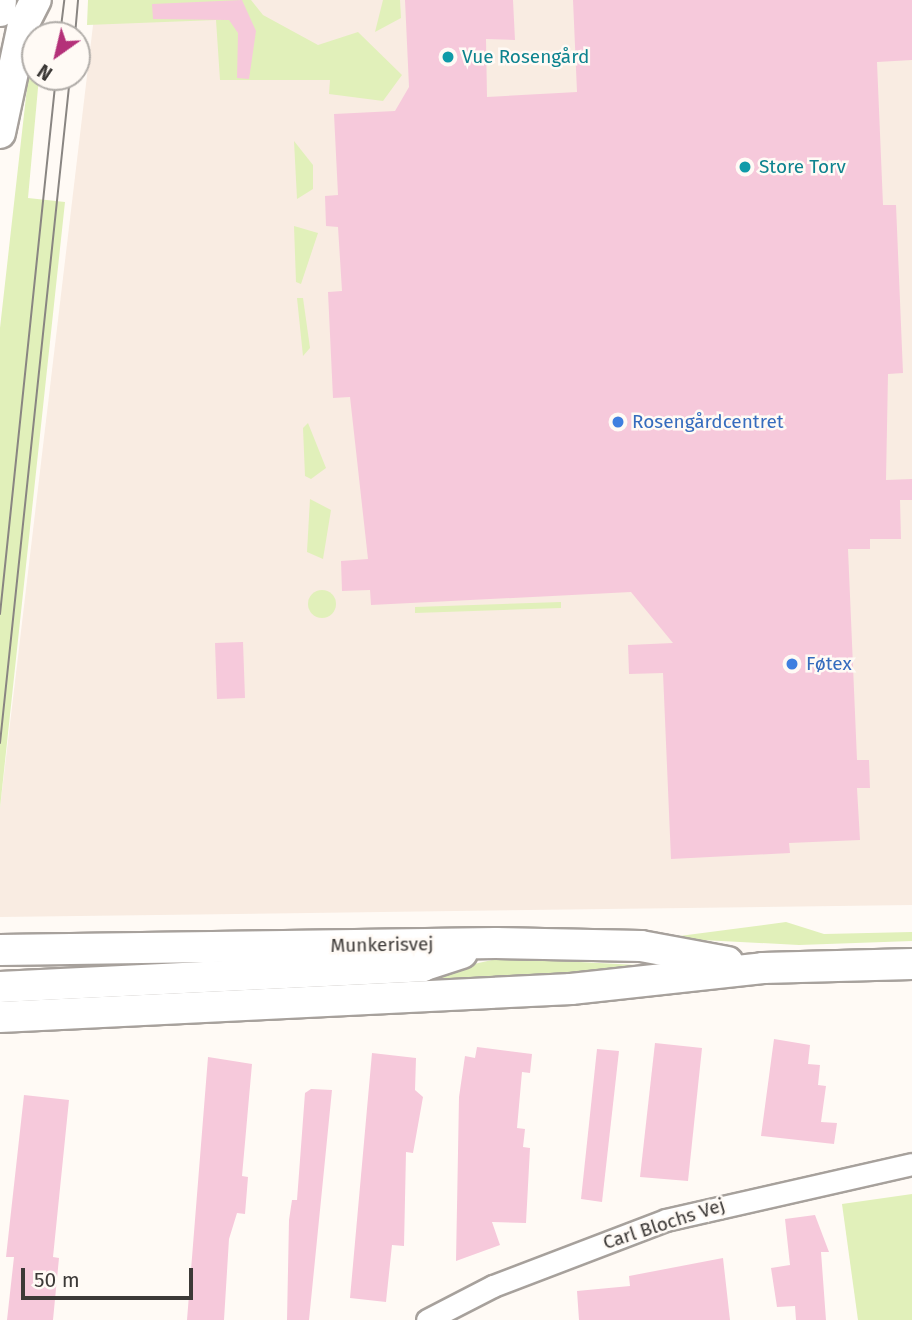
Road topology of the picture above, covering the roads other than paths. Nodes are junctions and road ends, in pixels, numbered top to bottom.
1 (1, 0) edge
2 (36, 0) edge
3 (0, 11) edge
4 (0, 133) edge
5 (496, 943) junction
6 (0, 950) edge
7 (912, 964) edge
8 (763, 968) junction
9 (0, 987) edge
10 (0, 1017) edge
11 (912, 1164) edge
12 (427, 1320) edge

1 - 3 main road
2 - 4 main road
5 - 6 main road, Munkerisvej
5 - 8 main road, Munkerisvej
5 - 9 main road
7 - 8 main road, Munkerisvej
8 - 10 main road, Munkerisvej
11 - 12 street, Carl Blochs Vej

